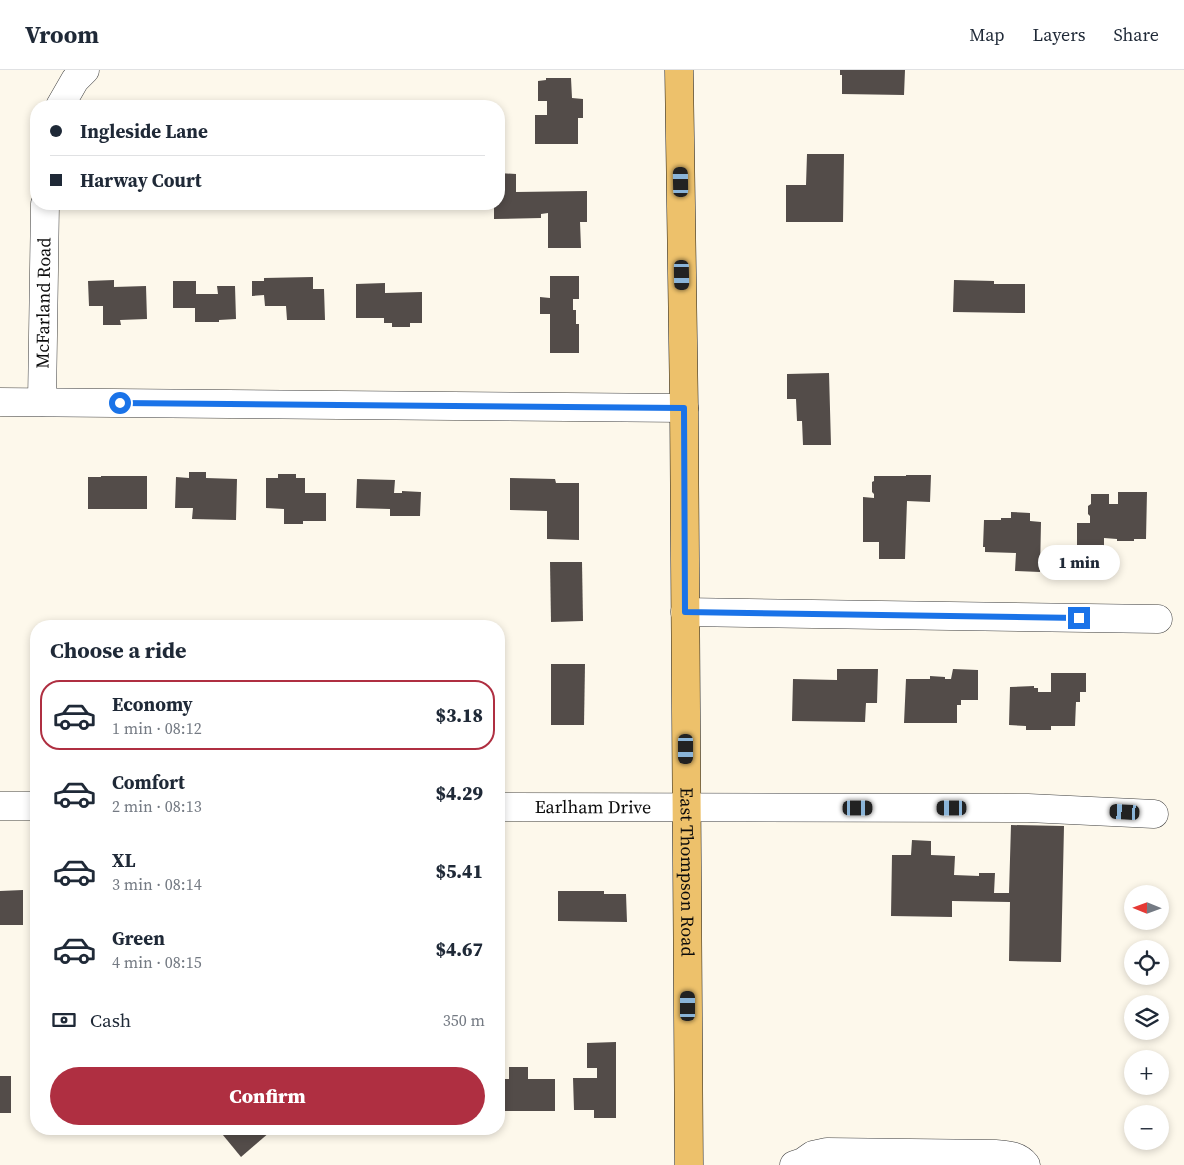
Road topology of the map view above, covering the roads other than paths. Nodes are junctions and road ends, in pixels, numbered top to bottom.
1 (85, 70) edge
2 (679, 70) edge
3 (64, 100) edge
4 (45, 210) edge
5 (0, 402) edge
6 (42, 402) junction
7 (684, 408) junction
8 (685, 612) junction
9 (1158, 619) dead end
10 (0, 806) edge
11 (30, 806) edge
12 (505, 807) edge
13 (687, 808) junction
14 (1154, 814) dead end
15 (689, 1165) edge
16 (794, 1165) edge
17 (1026, 1165) edge

1 - 3 street
2 - 7 main road, East Thompson Road
4 - 6 street, McFarland Road
5 - 6 street
6 - 7 street
7 - 8 main road, East Thompson Road
8 - 9 street
8 - 13 main road, East Thompson Road
10 - 11 street
12 - 13 street, Earlham Drive
13 - 14 street, Earlham Drive
13 - 15 main road, East Thompson Road
16 - 17 street

